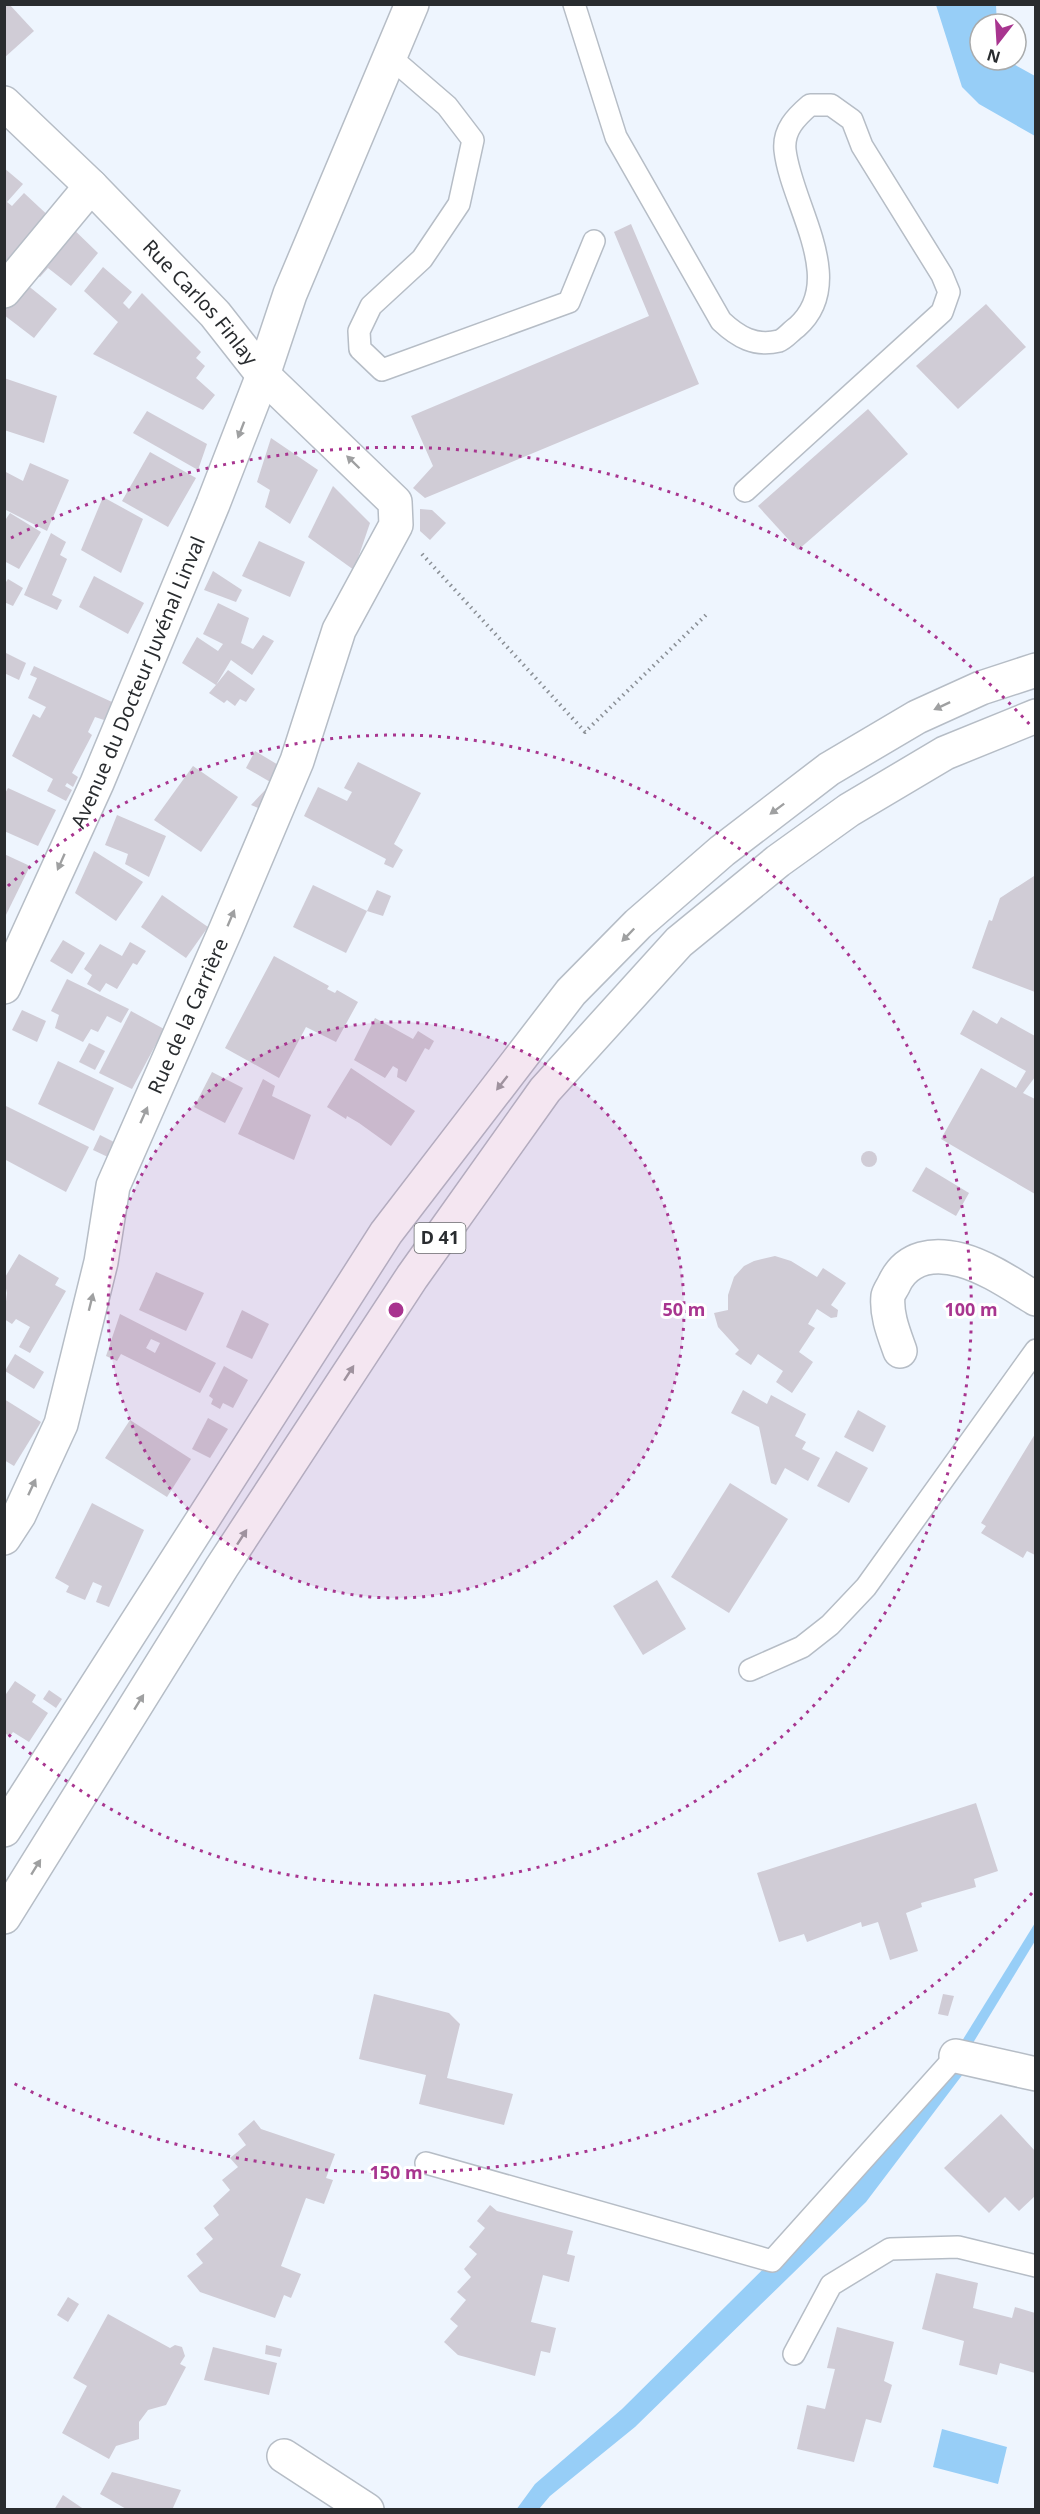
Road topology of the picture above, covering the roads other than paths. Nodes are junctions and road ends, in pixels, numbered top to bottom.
1 (412, 4) edge
2 (574, 4) edge
3 (389, 56) junction
4 (4, 103) edge
5 (91, 186) junction
6 (594, 241) dead end
7 (4, 291) edge
8 (262, 375) junction
9 (745, 491) dead end
10 (395, 514) joint
11 (1035, 662) edge
12 (1035, 670) edge
13 (981, 688) junction
14 (1035, 716) edge
15 (4, 987) edge
16 (1035, 1299) edge
17 (1035, 1350) edge
18 (900, 1351) dead end
19 (4, 1538) edge
20 (750, 1670) dead end
21 (4, 1830) edge
22 (4, 1917) edge
23 (956, 2056) joint
24 (1035, 2074) edge
25 (426, 2163) dead end
26 (1035, 2266) edge
27 (794, 2354) dead end
28 (285, 2456) dead end
29 (367, 2510) edge

1 - 3 main road, Avenue du Docteur Juvénal Linval
2 - 9 lane
3 - 6 lane
3 - 8 main road, Avenue du Docteur Juvénal Linval
4 - 5 main road, Rue Carlos Finlay
5 - 7 main road
5 - 8 main road, Rue Carlos Finlay
10 -> 8 main road, Rue Carlos Finlay
8 -> 15 main road, Avenue du Docteur Juvénal Linval
19 -> 10 main road, Rue de la Carrière
11 - 13 main road
12 - 13 main road, D 41
13 -> 21 main road, D 41
22 -> 14 main road, D 41
16 - 18 main road
17 - 20 lane
23 - 24 main road
23 - 25 lane
26 - 27 lane
28 - 29 main road

